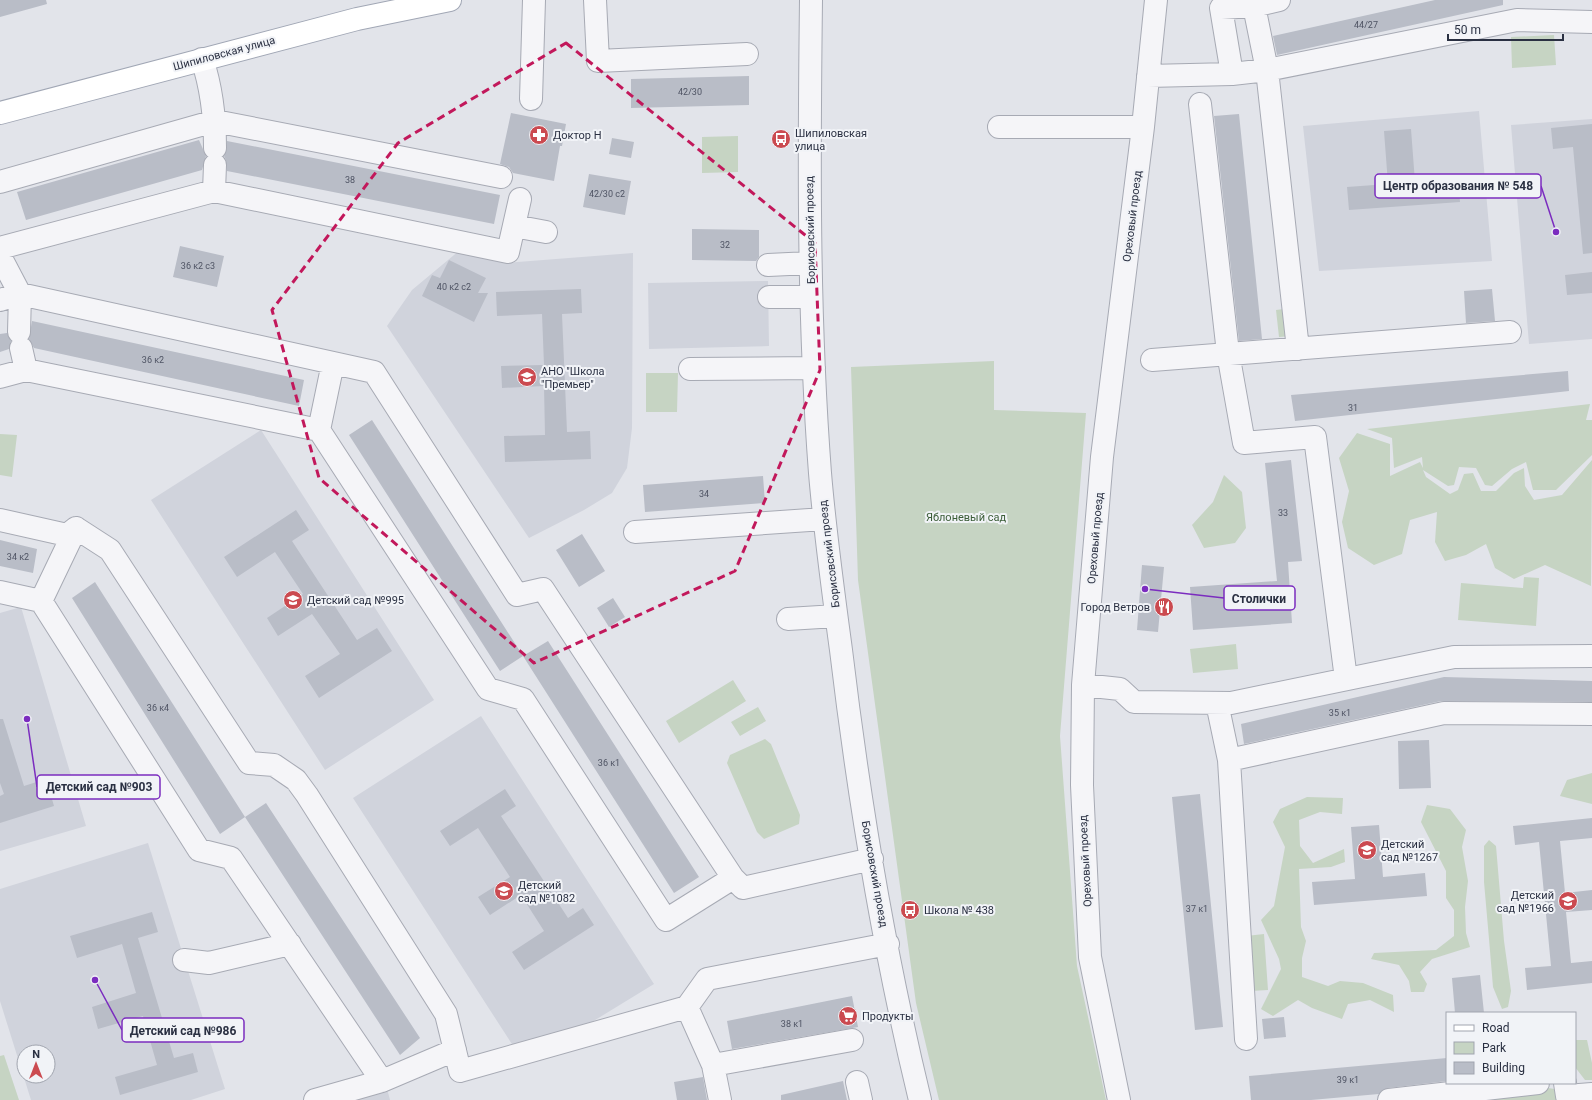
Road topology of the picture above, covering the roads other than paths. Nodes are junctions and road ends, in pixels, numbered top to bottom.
1 (450, 0) edge
2 (534, 0) edge
3 (595, 0) edge
4 (811, 0) edge
5 (1156, 0) edge
6 (1279, 0) edge
7 (1254, 6) junction
8 (1592, 22) edge
9 (747, 54) dead end
10 (202, 59) junction
11 (1267, 70) junction
12 (1232, 74) junction
13 (1148, 76) junction
14 (531, 99) dead end
15 (1200, 104) dead end
16 (0, 111) edge
17 (215, 121) junction
18 (999, 127) dead end
19 (1143, 127) junction
20 (501, 177) dead end
21 (0, 182) edge
22 (214, 191) junction
23 (520, 199) dead end
24 (514, 226) junction
25 (546, 232) dead end
26 (0, 248) edge
27 (0, 256) edge
28 (810, 263) junction
29 (768, 265) dead end
30 (10, 297) edge
31 (768, 297) dead end
32 (812, 298) junction
33 (1510, 332) dead end
34 (1298, 349) junction
35 (1228, 353) junction
36 (1152, 360) dead end
37 (333, 363) junction
38 (814, 368) junction
39 (690, 369) dead end
40 (26, 370) junction
41 (0, 377) edge
42 (318, 430) junction
43 (824, 518) junction
44 (0, 520) edge
45 (76, 528) junction
46 (635, 532) dead end
47 (0, 592) edge
48 (41, 600) junction
49 (836, 616) junction
50 (788, 619) dead end
51 (1592, 656) edge
52 (1346, 679) junction
53 (1083, 685) junction
54 (1217, 703) junction
55 (1592, 714) edge
56 (1229, 760) junction
57 (872, 859) junction
58 (732, 878) junction
59 (290, 944) junction
60 (888, 944) junction
61 (184, 960) dead end
62 (687, 1007) junction
63 (1246, 1039) dead end
64 (852, 1040) dead end
65 (455, 1050) junction
66 (713, 1065) junction
67 (382, 1081) junction
68 (1529, 1084) edge
69 (1565, 1084) edge
70 (1592, 1094) edge
71 (315, 1100) edge
72 (720, 1100) edge
73 (920, 1100) edge
74 (1119, 1100) edge
75 (1389, 1100) edge

1 - 10 main road, Шипиловская улица
2 - 14 street
3 - 9 street
4 - 28 street, Борисовский проезд
5 - 13 street, Ореховый проезд
6 - 7 street
7 - 11 street
7 - 12 street
8 - 11 street
10 - 16 main road, Шипиловская улица
10 - 17 street
11 - 12 street
11 - 34 street
12 - 13 street
13 - 19 street, Ореховый проезд
15 - 35 street
17 - 20 street
17 - 21 street
17 - 22 street
18 - 19 street
19 - 53 street, Ореховый проезд
22 - 24 street
22 - 26 street
23 - 24 street
24 - 25 street
27 - 30 street
28 - 29 street
28 - 32 street, Борисовский проезд
30 - 37 street
30 - 40 street
31 - 32 street
32 - 38 street, Борисовский проезд
33 - 34 street
34 - 35 street
35 - 36 street
35 - 52 street
37 - 42 street
37 - 58 street
38 - 39 street
38 - 43 street, Борисовский проезд
40 - 41 street
40 - 42 street
42 - 58 street
43 - 46 street
43 - 49 street, Борисовский проезд
44 - 45 street
45 - 48 street
45 - 65 street
47 - 48 street
48 - 59 street
49 - 50 street
49 - 57 street, Борисовский проезд
51 - 52 street
52 - 54 street
53 - 54 street
53 - 74 street, Ореховый проезд
54 - 56 street
55 - 56 street
56 - 63 street
57 - 58 street
57 - 60 street, Борисовский проезд
59 - 61 street
59 - 67 street
60 - 62 street
60 - 73 street, Борисовский проезд
62 - 65 street
62 - 66 street
64 - 66 street
65 - 67 street
66 - 72 street
67 - 71 street
68 - 75 street
69 - 70 street

